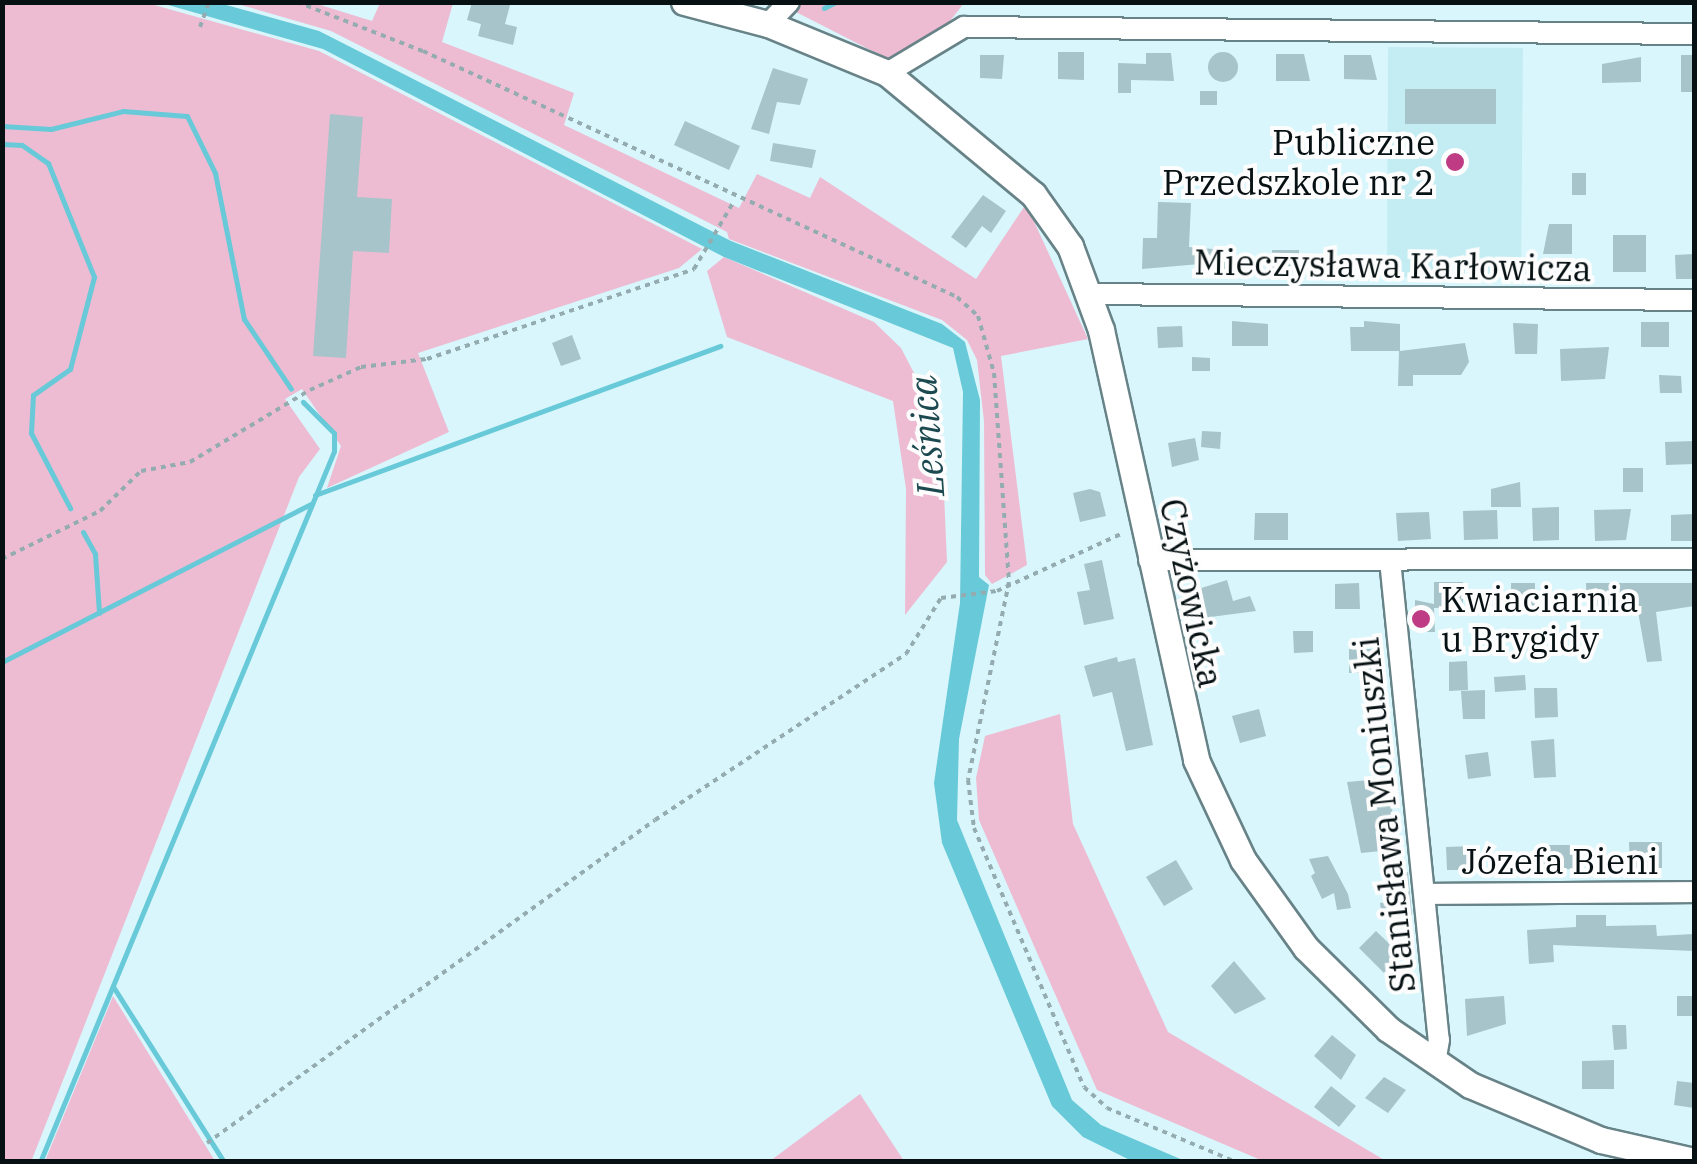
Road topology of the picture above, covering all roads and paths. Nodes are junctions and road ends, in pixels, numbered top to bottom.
1 (209, 2) edge
2 (297, 2) edge
3 (684, 2) edge
4 (789, 2) edge
5 (768, 24) junction
6 (200, 27) dead end
7 (1694, 34) edge
8 (887, 73) junction
9 (734, 200) junction
10 (1091, 294) junction
11 (1694, 300) edge
12 (1142, 528) junction
13 (2, 559) edge
14 (1694, 559) edge
15 (1149, 560) junction
16 (1390, 560) junction
17 (1009, 582) junction
18 (1694, 892) edge
19 (1426, 894) junction
20 (1435, 1064) junction
21 (208, 1143) dead end
22 (1236, 1162) edge
23 (1694, 1162) edge

1 - 6 path
2 - 9 path
3 - 5 street, Czyżowicka
4 - 5 street
5 - 8 street, Czyżowicka
7 - 8 street
8 - 10 street, Czyżowicka
9 - 13 path
9 - 17 path
10 - 11 street, Mieczysława Karłowicza
10 - 12 street, Czyżowicka
12 - 15 street, Czyżowicka
12 - 17 path
14 - 16 street
15 - 16 street
15 - 20 street, Czyżowicka
16 - 19 street, Stanisława Moniuszki
17 - 21 path
17 - 22 path
18 - 19 street, Józefa Bieni
19 - 20 street, Stanisława Moniuszki
20 - 23 street, Czyżowicka

